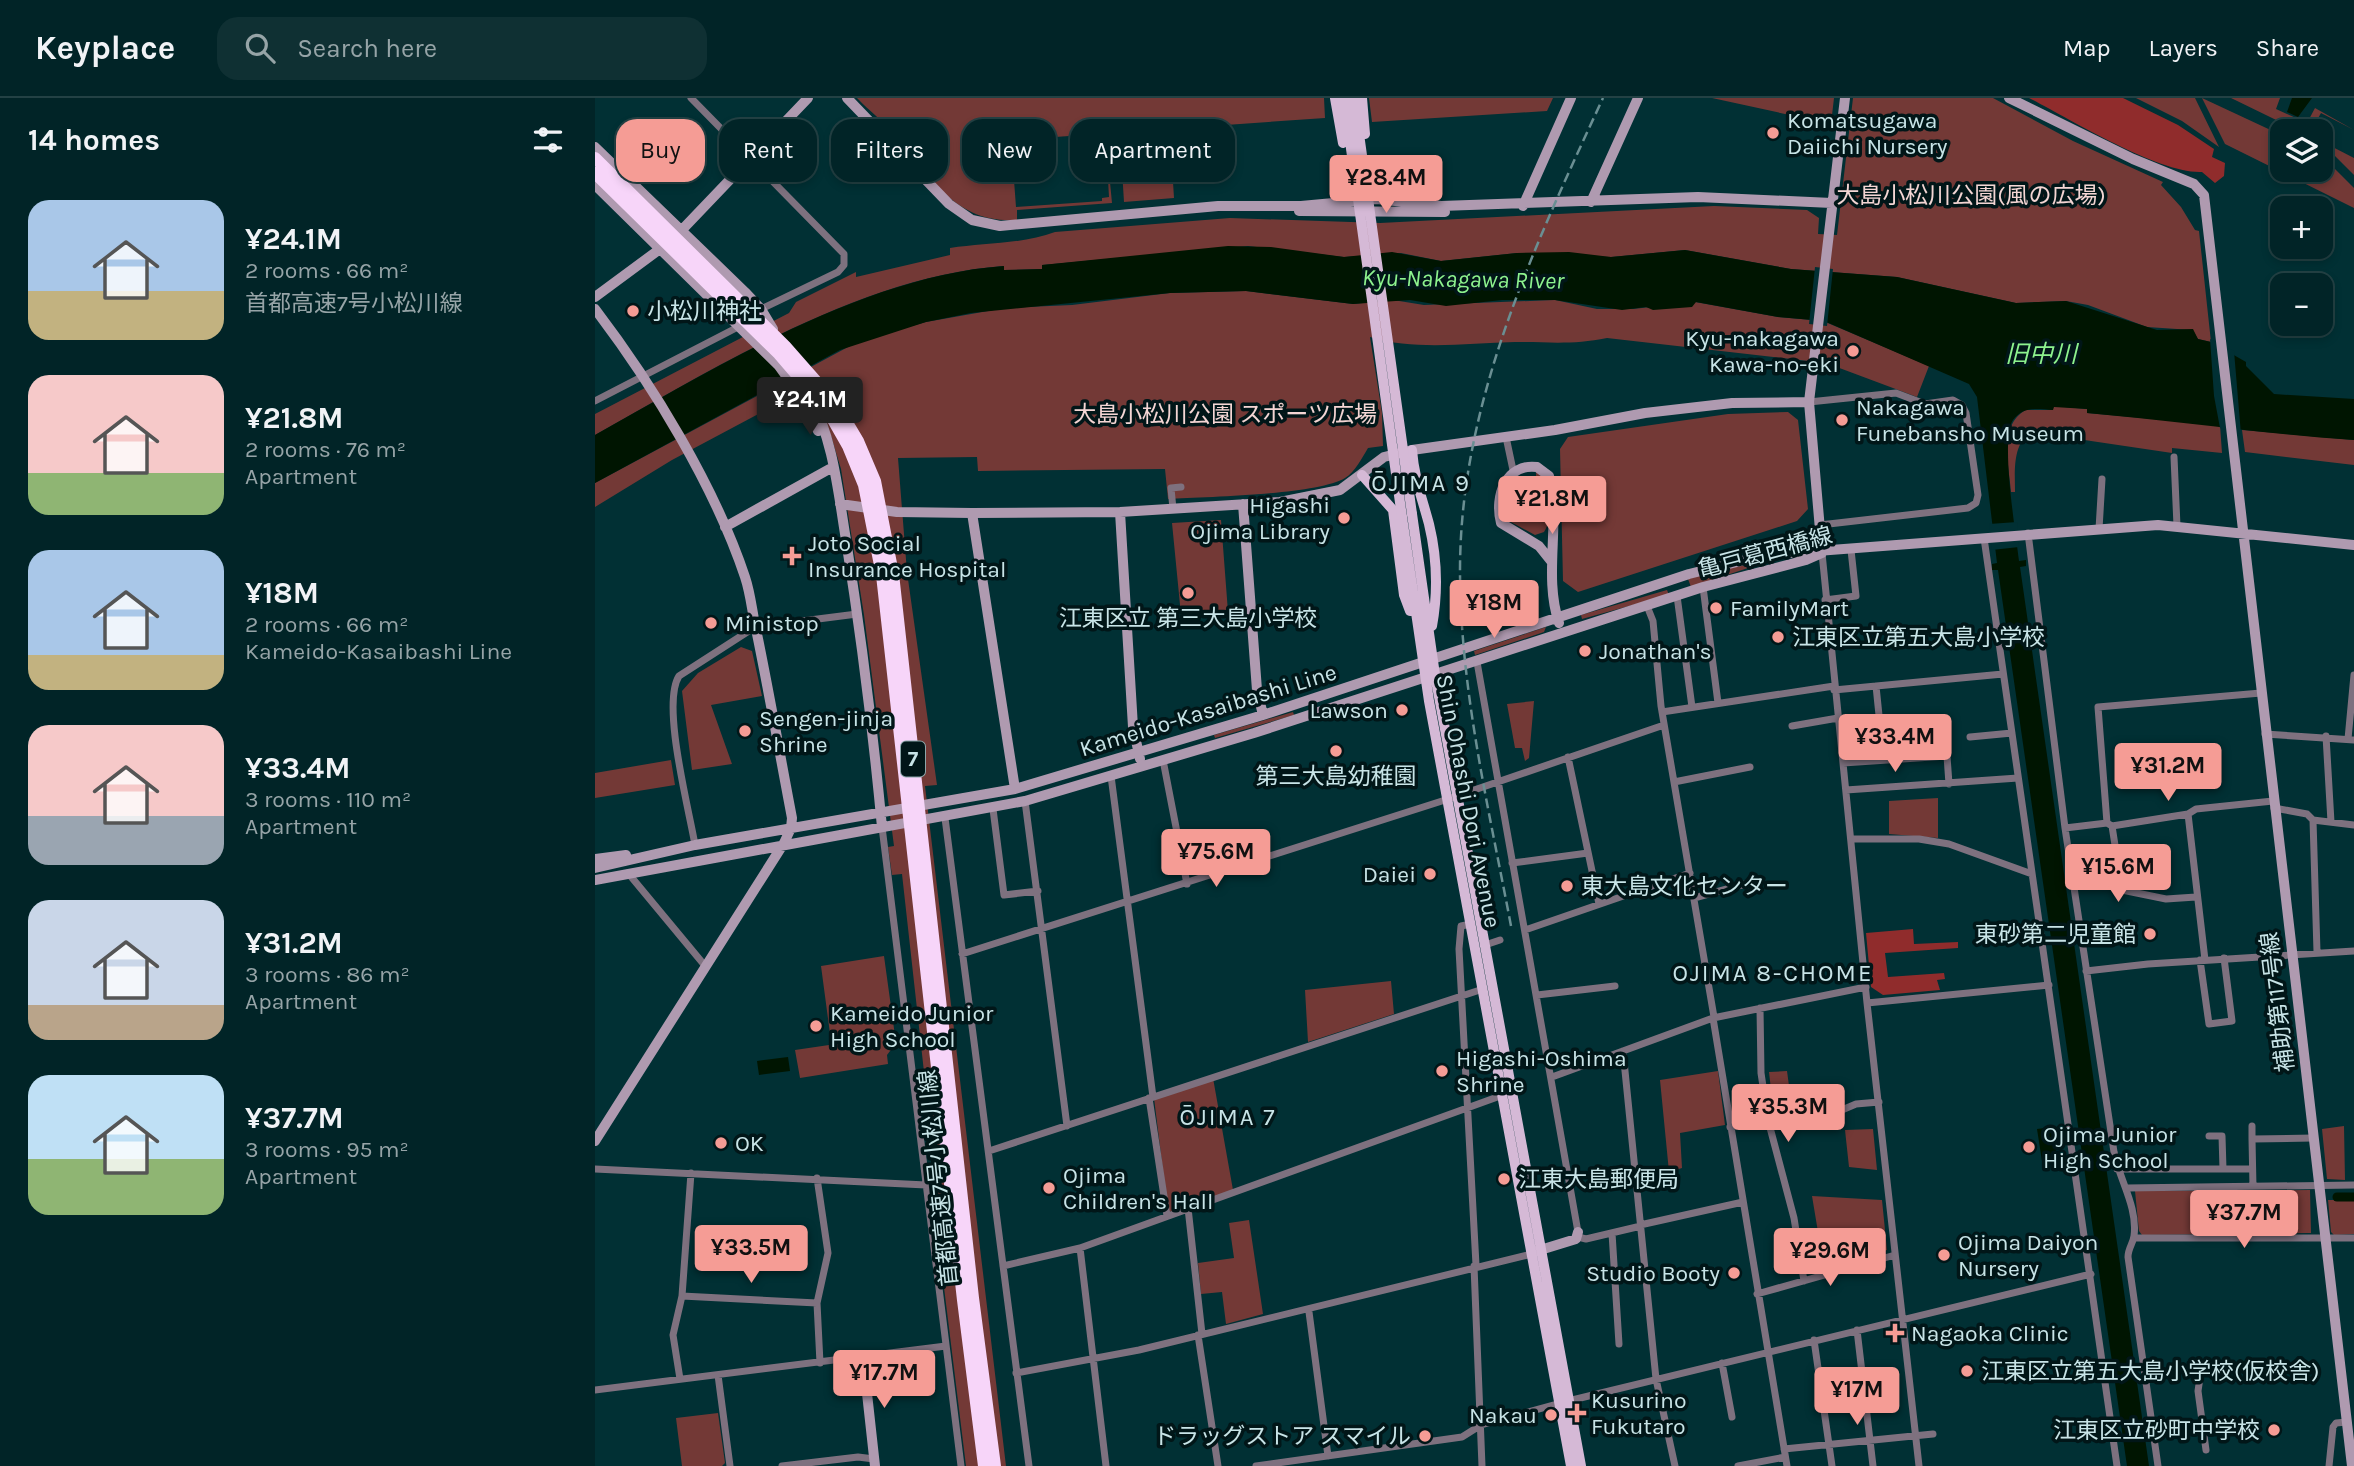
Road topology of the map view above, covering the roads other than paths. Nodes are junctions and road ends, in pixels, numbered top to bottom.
1 (691, 98) edge
2 (808, 98) edge
3 (847, 98) edge
4 (1335, 98) edge
5 (1344, 98) edge
6 (1354, 98) edge
7 (1362, 98) edge
8 (1571, 98) edge
9 (1638, 98) edge
10 (1845, 98) edge
11 (2009, 98) edge
12 (788, 119) edge
13 (719, 126) edge
14 (595, 147) edge
15 (595, 158) edge
16 (595, 173) edge
17 (728, 182) edge
18 (775, 182) edge
19 (595, 185) edge
20 (1591, 202) junction
21 (1832, 203) junction
22 (1363, 206) junction
23 (1523, 206) junction
24 (681, 232) junction
25 (660, 250) junction
26 (595, 297) edge
27 (595, 309) edge
28 (761, 309) junction
29 (740, 326) junction
30 (645, 375) junction
31 (595, 401) edge
32 (808, 401) junction
33 (1809, 402) junction
34 (1506, 437) junction
35 (1412, 450) junction
36 (2174, 457) dead end
37 (834, 467) junction
38 (1513, 470) junction
39 (1362, 475) junction
40 (2102, 479) dead end
41 (1181, 487) dead end
42 (840, 504) junction
43 (1243, 504) junction
44 (1173, 509) junction
45 (1120, 512) junction
46 (972, 513) junction
47 (1407, 515) junction
48 (1553, 519) junction
49 (1820, 525) junction
50 (2177, 526) junction
51 (725, 527) junction
52 (2099, 529) junction
53 (2242, 532) junction
54 (2026, 533) junction
55 (1524, 537) junction
56 (1986, 538) junction
57 (2354, 545) edge
58 (1851, 550) junction
59 (1822, 553) junction
60 (1551, 561) junction
61 (1689, 574) junction
62 (1661, 583) junction
63 (1703, 587) junction
64 (1688, 592) junction
65 (1675, 597) junction
66 (1825, 600) junction
67 (1647, 606) junction
68 (857, 614) junction
69 (1558, 619) junction
70 (755, 627) junction
71 (1416, 631) junction
72 (1563, 633) junction
73 (1430, 637) junction
74 (1427, 662) junction
75 (1477, 662) junction
76 (2003, 674) junction
77 (2354, 675) edge
78 (1430, 677) junction
79 (1876, 686) junction
80 (1834, 688) junction
81 (2261, 693) junction
82 (1718, 703) junction
83 (1692, 707) junction
84 (1662, 712) junction
85 (1263, 715) junction
86 (1838, 718) junction
87 (1880, 724) dead end
88 (1664, 725) junction
89 (1792, 726) dead end
90 (2012, 733) junction
91 (2265, 734) junction
92 (2326, 736) junction
93 (1971, 737) dead end
94 (2351, 739) edge
95 (1138, 754) junction
96 (1568, 757) junction
97 (1163, 760) junction
98 (1843, 763) junction
99 (1142, 767) junction
100 (1750, 767) dead end
101 (1111, 776) junction
102 (2018, 778) junction
103 (1497, 780) junction
104 (1674, 782) junction
105 (1949, 784) junction
106 (1015, 789) junction
107 (1846, 790) junction
108 (1453, 796) junction
109 (1025, 801) junction
110 (2274, 805) junction
111 (993, 809) junction
112 (881, 813) junction
113 (2187, 814) junction
114 (945, 818) junction
115 (2313, 820) junction
116 (2331, 822) junction
117 (2109, 825) junction
118 (2354, 825) edge
119 (882, 827) junction
120 (791, 828) junction
121 (2065, 828) junction
122 (1851, 839) junction
123 (784, 843) junction
124 (695, 845) junction
125 (663, 852) junction
126 (1588, 853) junction
127 (595, 859) edge
128 (1512, 863) junction
129 (595, 868) edge
130 (628, 873) junction
131 (1690, 873) junction
132 (2032, 874) junction
133 (595, 880) edge
134 (1760, 880) dead end
135 (1187, 884) junction
136 (1038, 891) junction
137 (2196, 897) junction
138 (1694, 898) junction
139 (1127, 904) junction
140 (1599, 904) junction
141 (1471, 924) junction
142 (1042, 930) junction
143 (1525, 930) junction
144 (1500, 940) dead end
145 (1485, 945) junction
146 (2354, 951) edge
147 (2317, 952) junction
148 (2291, 953) junction
149 (962, 954) junction
150 (2224, 958) junction
151 (2202, 960) junction
152 (706, 967) junction
153 (2086, 971) junction
154 (2049, 985) junction
155 (1615, 986) dead end
156 (1866, 988) junction
157 (1483, 989) junction
158 (1462, 995) junction
159 (1537, 995) junction
160 (1867, 1003) junction
161 (1760, 1008) junction
162 (1714, 1018) junction
163 (1623, 1051) junction
164 (1552, 1077) junction
165 (1503, 1095) junction
166 (1151, 1097) junction
167 (1879, 1101) junction
168 (1468, 1107) junction
169 (1768, 1120) junction
170 (1809, 1124) dead end
171 (1067, 1126) junction
172 (2252, 1126) dead end
173 (1730, 1127) junction
174 (2209, 1136) dead end
175 (2313, 1138) junction
176 (2252, 1139) junction
177 (595, 1141) edge
178 (989, 1151) junction
179 (595, 1168) edge
180 (2223, 1169) junction
181 (2252, 1169) junction
182 (2117, 1170) junction
183 (691, 1173) junction
184 (817, 1178) junction
185 (926, 1185) junction
186 (2354, 1185) edge
187 (2318, 1186) junction
188 (2253, 1187) junction
189 (2127, 1188) junction
190 (1743, 1202) junction
191 (1188, 1208) junction
192 (1167, 1216) junction
193 (1641, 1226) junction
194 (1612, 1233) junction
195 (1578, 1235) junction
196 (2323, 1237) junction
197 (2134, 1238) junction
198 (2354, 1238) edge
199 (1080, 1248) junction
200 (1536, 1251) junction
201 (1895, 1255) junction
202 (1475, 1265) junction
203 (1003, 1266) junction
204 (2091, 1274) junction
205 (1804, 1280) junction
206 (1757, 1294) junction
207 (683, 1296) junction
208 (817, 1303) junction
209 (1308, 1310) junction
210 (1902, 1319) junction
211 (1857, 1330) junction
212 (1200, 1335) junction
213 (1814, 1340) junction
214 (1619, 1344) dead end
215 (946, 1346) junction
216 (1767, 1352) junction
217 (863, 1357) junction
218 (1094, 1361) junction
219 (820, 1363) junction
220 (1722, 1363) junction
221 (2201, 1364) dead end
222 (1016, 1373) junction
223 (718, 1375) junction
224 (680, 1379) junction
225 (1656, 1379) junction
226 (595, 1390) edge
227 (1564, 1403) junction
228 (1732, 1416) dead end
229 (2347, 1422) junction
230 (1481, 1425) junction
231 (1933, 1434) dead end
232 (1916, 1435) junction
233 (1870, 1440) junction
234 (1829, 1444) junction
235 (2206, 1450) dead end
236 (1785, 1453) junction
237 (1328, 1456) junction
238 (875, 1462) edge
239 (821, 1464) edge
240 (730, 1466) edge
241 (782, 1466) edge
242 (887, 1466) edge
243 (961, 1466) edge
244 (984, 1466) edge
245 (995, 1466) edge
246 (1029, 1466) edge
247 (1107, 1466) edge
248 (1218, 1466) edge
249 (1256, 1466) edge
250 (1482, 1466) edge
251 (1571, 1466) edge
252 (1581, 1466) edge
253 (1675, 1466) edge
254 (1738, 1466) edge
255 (1787, 1466) edge
256 (1832, 1466) edge
257 (1873, 1466) edge
258 (1919, 1466) edge
259 (2117, 1466) edge
260 (2158, 1466) edge
261 (2329, 1466) edge
262 (2352, 1466) edge

1 - 13 street
2 - 12 street
3 - 23 street
4 - 22 main road, bridge
5 - 22 main road, Shin Ohashi Dori Avenue, bridge
6 - 22 main road, Shin Ohashi Dori Avenue, bridge
7 - 22 main road, bridge
8 - 23 street
9 - 20 street
10 - 21 street
11 - 53 street, 補助第117号線
14 - 24 street
15 - 245 highway, 首都高速7号小松川線 / 7, bridge
16 - 244 highway, 首都高速7号小松川線 / 7, bridge
17 - 24 street
18 - 28 street
19 - 25 street
20 - 21 street
20 - 23 street
21 - 33 street
22 - 47 main road, Shin Ohashi Dori Avenue, bridge
24 - 25 street
24 - 28 street
25 - 26 street
25 - 29 street
27 - 30 street
28 - 32 street, bridge
29 - 30 street
29 - 32 street
30 - 31 street
30 - 51 street
32 - 37 street
33 - 34 street
33 - 49 street
33 - 49 street
34 - 35 street
34 - 38 street
35 - 39 street
35 - 73 main road
36 - 50 street
37 - 42 street
37 - 51 street
38 - 48 street
38 - 55 street
39 - 43 street
39 - 71 main road
40 - 52 street
41 - 44 street
42 - 46 street
42 - 68 street
43 - 44 street
43 - 85 street
44 - 45 street
45 - 46 street
45 - 95 street
46 - 106 street
47 - 71 main road, Shin Ohashi Dori Avenue
47 - 73 main road, Shin Ohashi Dori Avenue
48 - 55 street
48 - 60 street
49 - 59 street
50 - 52 street
50 - 53 street
51 - 70 street
52 - 54 street
53 - 57 street
53 - 81 street, 補助第117号線
54 - 56 street, 亀戸葛西橋線
54 - 121 street
55 - 60 street
56 - 58 street, 亀戸葛西橋線
56 - 76 street
58 - 59 street, 亀戸葛西橋線
58 - 66 street
59 - 61 street, Kameido-Kasaibashi Line
59 - 63 street, 亀戸葛西橋線
59 - 66 street
60 - 69 street
61 - 62 street, Kameido-Kasaibashi Line
61 - 64 street
62 - 65 street
62 - 69 street, Kameido-Kasaibashi Line
63 - 64 street, 亀戸葛西橋線
63 - 82 street
64 - 65 street, 亀戸葛西橋線
65 - 67 street, 亀戸葛西橋線
65 - 83 street
66 - 80 street
67 - 72 street, 亀戸葛西橋線
67 - 84 street
68 - 70 street
68 - 112 street
69 - 72 street
69 - 74 street, Kameido-Kasaibashi Line
70 - 120 street
70 - 124 street
71 - 74 main road, Shin Ohashi Dori Avenue
72 - 75 street, Kameido-Kasaibashi Line
73 - 74 main road, Shin Ohashi Dori Avenue
74 - 78 main road, Shin Ohashi Dori Avenue
74 - 85 street, Kameido-Kasaibashi Line
75 - 78 street, Kameido-Kasaibashi Line
75 - 103 street
76 - 79 street
76 - 90 street
77 - 94 street
78 - 97 street, Kameido-Kasaibashi Line
78 - 108 main road, Shin Ohashi Dori Avenue
79 - 80 street
79 - 87 street
80 - 82 street
80 - 86 street
81 - 91 street, 補助第117号線
81 - 117 street
82 - 83 street
83 - 84 street
84 - 88 street
85 - 95 street, Kameido-Kasaibashi Line
86 - 89 street
86 - 98 street
88 - 96 street
88 - 104 street
90 - 93 street
90 - 102 street
91 - 92 street
91 - 110 street, 補助第117号線
92 - 94 street
92 - 116 street
95 - 99 street
95 - 106 street, Kameido-Kasaibashi Line
96 - 103 street
96 - 126 street
97 - 99 street, Kameido-Kasaibashi Line
97 - 135 street
98 - 105 street
98 - 107 street
99 - 101 street, Kameido-Kasaibashi Line
100 - 104 street
101 - 109 street, Kameido-Kasaibashi Line
101 - 139 street
102 - 105 street
102 - 132 street
103 - 108 street
103 - 128 street
104 - 131 street
105 - 107 street
106 - 112 street, Kameido-Kasaibashi Line
107 - 122 street
108 - 135 street
108 - 141 main road, Shin Ohashi Dori Avenue
108 - 145 main road, Shin Ohashi Dori Avenue
109 - 111 street, Kameido-Kasaibashi Line
109 - 136 street
110 - 113 street
110 - 115 street
110 - 148 street, 補助第117号線
111 - 114 street, Kameido-Kasaibashi Line
111 - 136 street
112 - 119 street
112 - 120 street, Kameido-Kasaibashi Line
113 - 117 street
113 - 137 street
114 - 119 street, Kameido-Kasaibashi Line
114 - 149 street
115 - 116 street
115 - 147 street
116 - 118 street
117 - 121 street
117 - 137 street
119 - 123 street, Kameido-Kasaibashi Line
119 - 185 street
120 - 123 street
120 - 124 street, Kameido-Kasaibashi Line
121 - 153 street
122 - 132 street
122 - 156 street
123 - 130 street, Kameido-Kasaibashi Line
123 - 152 street
124 - 125 street, Kameido-Kasaibashi Line
125 - 127 street
125 - 129 street, Kameido-Kasaibashi Line
126 - 128 street
126 - 140 street
128 - 143 street
130 - 133 street, Kameido-Kasaibashi Line
130 - 152 street
131 - 138 street
131 - 140 street
132 - 154 street
134 - 138 street
135 - 139 street
136 - 142 street
137 - 151 street
138 - 162 street
139 - 142 street
139 - 166 street
140 - 143 street
141 - 157 main road, Shin Ohashi Dori Avenue
141 - 158 street
142 - 149 street
142 - 171 street
143 - 159 street
144 - 145 street
145 - 200 main road, Shin Ohashi Dori Avenue
146 - 147 street
147 - 148 street
148 - 150 street
148 - 175 street, 補助第117号線
149 - 178 street
150 - 151 street
150 - 151 street
151 - 153 street
152 - 177 street
153 - 182 street
154 - 160 street
154 - 204 street
155 - 159 street
156 - 160 street
156 - 161 street
157 - 158 street
157 - 165 main road, Shin Ohashi Dori Avenue
158 - 166 street
158 - 168 street
159 - 164 street
160 - 167 street
161 - 162 street
161 - 169 street
162 - 163 street
162 - 173 street
163 - 164 street
163 - 193 street
164 - 195 street
165 - 168 street
165 - 200 main road, Shin Ohashi Dori Avenue
166 - 171 street
166 - 192 street
167 - 170 street
167 - 201 street
168 - 191 street
168 - 202 street
169 - 173 street
169 - 205 street
171 - 178 street
172 - 176 street
173 - 190 street
174 - 180 street
175 - 176 street
175 - 187 street, 補助第117号線
176 - 181 street
178 - 203 street
179 - 183 street
180 - 181 street
180 - 182 street
181 - 188 street
182 - 189 street
183 - 184 street
183 - 207 street
184 - 185 street
184 - 208 street
185 - 215 street
186 - 187 street
187 - 188 street
187 - 196 street, 補助第117号線
188 - 189 street
189 - 197 street
190 - 193 street
190 - 206 street
191 - 192 street
191 - 212 street
192 - 199 street
193 - 194 street
193 - 225 street
194 - 195 street
194 - 214 street
195 - 200 street
196 - 197 street
196 - 198 street
196 - 229 street, 補助第117号線
197 - 260 street
199 - 203 street
199 - 218 street
200 - 202 street
200 - 227 main road, Shin Ohashi Dori Avenue
201 - 205 street
201 - 210 street
202 - 209 street
202 - 230 street
203 - 222 street
204 - 210 street
204 - 259 street
205 - 206 street
206 - 216 street
207 - 208 street
207 - 224 street
208 - 219 street
209 - 212 street
209 - 237 street
210 - 211 street
210 - 232 street
211 - 213 street
211 - 233 street
212 - 218 street
212 - 248 street
213 - 216 street
213 - 234 street
215 - 217 street
215 - 243 street
216 - 220 street
216 - 236 street
217 - 219 street
217 - 238 street
218 - 222 street
218 - 247 street
219 - 223 street
220 - 225 street
220 - 228 street
221 - 235 street
222 - 246 street
223 - 224 street
223 - 240 street
224 - 226 street
225 - 227 street
225 - 253 street
227 - 230 street
227 - 251 main road, Shin Ohashi Dori Avenue
227 - 252 main road, Shin Ohashi Dori Avenue
229 - 261 street
229 - 262 street, 補助第117号線
230 - 237 street
230 - 250 street
231 - 232 street
232 - 233 street
232 - 258 street
233 - 234 street
233 - 257 street
234 - 236 street
234 - 256 street
236 - 254 street
236 - 255 street
237 - 249 street
238 - 239 street
238 - 242 street
239 - 241 street

